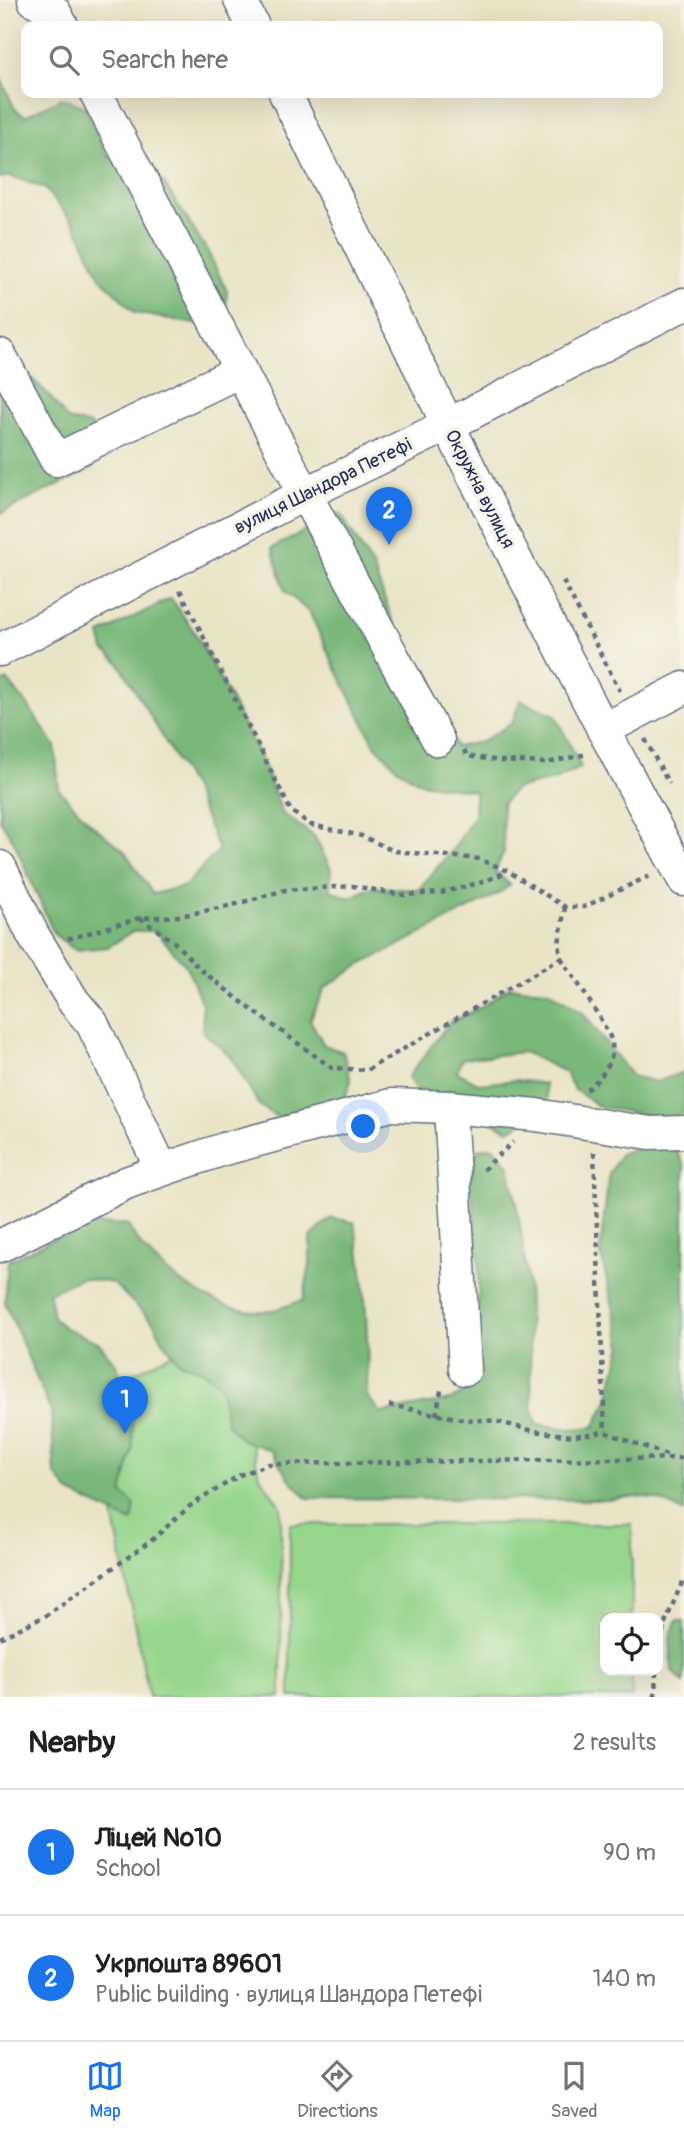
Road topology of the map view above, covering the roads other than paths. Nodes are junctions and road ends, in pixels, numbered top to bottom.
1 (34, 0) edge
2 (240, 0) edge
3 (60, 21) edge
4 (250, 21) edge
5 (99, 98) edge
6 (287, 98) edge
7 (684, 304) edge
8 (0, 355) edge
9 (240, 371) junction
10 (448, 425) junction
11 (305, 494) junction
12 (0, 650) edge
13 (684, 688) edge
14 (438, 740) dead end
15 (597, 742) junction
16 (0, 867) edge
17 (684, 880) edge
18 (450, 1107) junction
19 (684, 1132) edge
20 (162, 1170) junction
21 (0, 1246) edge
22 (465, 1369) dead end

1 - 3 street
2 - 4 street
5 - 9 street
6 - 10 street, Окружна вулиця
7 - 10 street, вулиця Шандора Петефі
8 - 9 street
9 - 11 street
10 - 11 street, вулиця Шандора Петефі
10 - 15 street, Окружна вулиця
11 - 12 street, вулиця Шандора Петефі
11 - 14 street
13 - 15 street
15 - 17 street, Окружна вулиця
16 - 20 street
18 - 19 street
18 - 20 street
18 - 22 street
20 - 21 street

